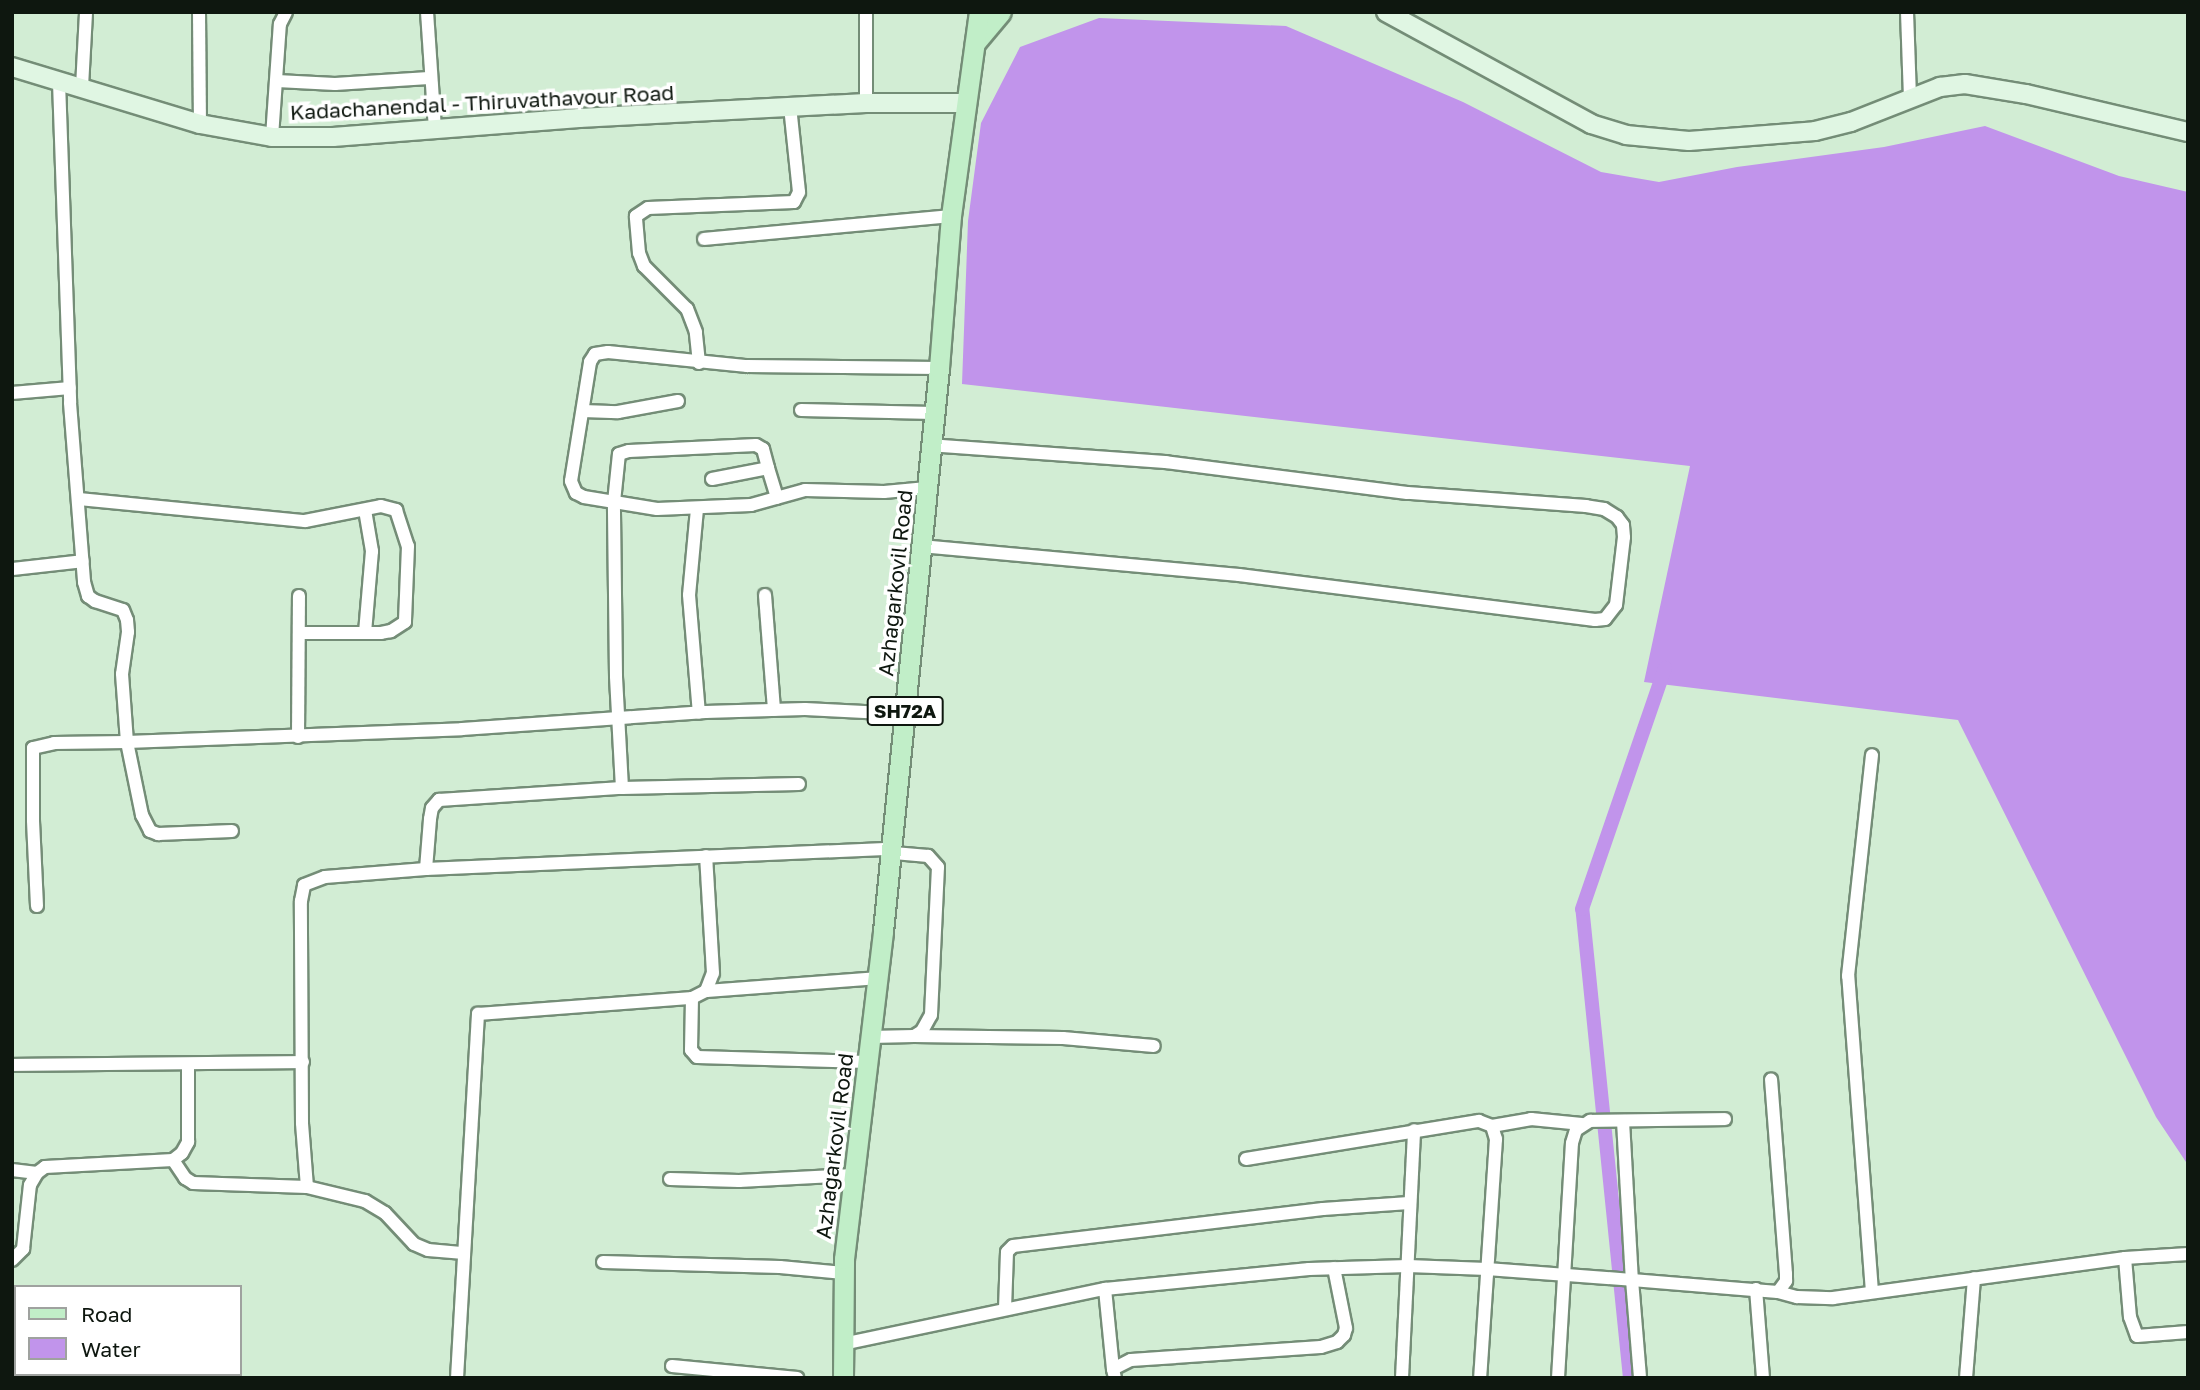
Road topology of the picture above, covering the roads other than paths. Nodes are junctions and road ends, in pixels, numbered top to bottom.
1 (86, 12) edge
2 (199, 12) edge
3 (286, 12) edge
4 (428, 12) edge
5 (866, 12) edge
6 (979, 12) edge
7 (1001, 12) edge
8 (1386, 12) edge
9 (1907, 12) edge
10 (1410, 18) edge
11 (975, 44) junction
12 (12, 67) edge
13 (429, 78) junction
14 (277, 81) junction
15 (59, 82) junction
16 (82, 87) junction
17 (1910, 99) junction
18 (866, 103) junction
19 (964, 103) junction
20 (790, 107) junction
21 (200, 124) junction
22 (435, 129) junction
23 (2188, 132) edge
24 (272, 136) junction
25 (951, 216) junction
26 (704, 239) dead end
27 (699, 363) junction
28 (939, 368) junction
29 (69, 388) junction
30 (12, 393) edge
31 (678, 401) dead end
32 (801, 410) dead end
33 (583, 411) junction
34 (934, 413) junction
35 (931, 445) junction
36 (768, 468) junction
37 (712, 479) dead end
38 (927, 488) junction
39 (776, 498) junction
40 (79, 499) junction
41 (614, 502) junction
42 (697, 509) junction
43 (365, 510) junction
44 (921, 547) junction
45 (83, 561) junction
46 (12, 569) edge
47 (765, 595) dead end
48 (299, 596) dead end
49 (299, 633) junction
50 (365, 633) junction
51 (774, 710) junction
52 (699, 713) junction
53 (904, 714) junction
54 (620, 719) junction
55 (298, 737) junction
56 (127, 742) junction
57 (1872, 755) dead end
58 (799, 784) dead end
59 (622, 788) junction
60 (232, 831) dead end
61 (891, 851) junction
62 (706, 856) junction
63 (426, 869) junction
64 (37, 906) dead end
65 (877, 978) junction
66 (706, 991) junction
67 (692, 998) junction
68 (914, 1036) junction
69 (870, 1038) junction
70 (1154, 1046) dead end
71 (303, 1062) junction
72 (867, 1062) junction
73 (12, 1065) edge
74 (188, 1065) junction
75 (1771, 1080) dead end
76 (1725, 1119) dead end
77 (1617, 1121) junction
78 (1586, 1122) junction
79 (1492, 1126) junction
80 (1414, 1130) junction
81 (1246, 1159) dead end
82 (173, 1160) junction
83 (12, 1170) edge
84 (37, 1172) junction
85 (853, 1175) junction
86 (670, 1179) dead end
87 (307, 1187) junction
88 (1409, 1203) junction
89 (464, 1253) junction
90 (2188, 1254) edge
91 (2125, 1258) junction
92 (12, 1260) edge
93 (603, 1262) dead end
94 (1408, 1266) junction
95 (1334, 1268) junction
96 (1487, 1269) junction
97 (844, 1272) junction
98 (1563, 1275) junction
99 (1974, 1278) junction
100 (1629, 1280) junction
101 (1105, 1289) junction
102 (1756, 1289) junction
103 (1778, 1292) junction
104 (1872, 1292) junction
105 (1005, 1309) junction
106 (2188, 1332) edge
107 (843, 1344) junction
108 (672, 1366) dead end
109 (1114, 1374) edge
110 (457, 1378) edge
111 (797, 1378) edge
112 (843, 1378) edge
113 (1402, 1378) edge
114 (1480, 1378) edge
115 (1558, 1378) edge
116 (1640, 1378) edge
117 (1763, 1378) edge
118 (1966, 1378) edge

1 - 16 street
2 - 21 street
3 - 14 street
4 - 13 street
5 - 18 street
6 - 11 main road, Azhagarkovil Road / SH72A
7 - 11 main road, Azhagarkovil Road / SH72A
8 - 10 main road
9 - 17 street
10 - 17 main road
11 - 19 main road, Azhagarkovil Road / SH72A
12 - 15 main road, Kadachanendal - Thiruvathavour Road
13 - 14 street
13 - 22 street
14 - 24 street
15 - 16 main road, Kadachanendal - Thiruvathavour Road
15 - 29 street
16 - 21 main road, Kadachanendal - Thiruvathavour Road
17 - 23 main road
18 - 19 main road, Kadachanendal - Thiruvathavour Road
18 - 20 main road, Kadachanendal - Thiruvathavour Road
19 - 25 main road, Azhagarkovil Road / SH72A
20 - 22 main road, Kadachanendal - Thiruvathavour Road
20 - 27 street
21 - 24 main road, Kadachanendal - Thiruvathavour Road
22 - 24 main road, Kadachanendal - Thiruvathavour Road
25 - 26 street
25 - 28 main road, Azhagarkovil Road / SH72A
27 - 28 street
27 - 33 street
28 - 34 main road, Azhagarkovil Road / SH72A
29 - 30 street
29 - 40 street
31 - 33 street
32 - 34 street
33 - 41 street
34 - 35 main road, Azhagarkovil Road / SH72A
35 - 38 main road, Azhagarkovil Road / SH72A
35 - 44 street
36 - 37 street
36 - 39 street
36 - 41 street
38 - 39 street
38 - 44 main road, Azhagarkovil Road / SH72A
39 - 42 street
40 - 43 street
40 - 45 street
41 - 42 street
41 - 54 street
42 - 52 street
43 - 50 street
43 - 50 street
44 - 53 main road, Azhagarkovil Road / SH72A
45 - 46 street
45 - 56 street
47 - 51 street
48 - 49 street
49 - 50 street
49 - 55 street
51 - 52 street
51 - 53 street
52 - 54 street
53 - 61 main road, Azhagarkovil Road / SH72A
54 - 55 street
54 - 59 street
55 - 56 street
56 - 60 street
56 - 64 street
57 - 104 street
58 - 59 street
59 - 63 street
61 - 62 street
61 - 65 main road, Azhagarkovil Road / SH72A
61 - 68 street
62 - 63 street
62 - 66 street
63 - 71 street
65 - 66 street
65 - 69 main road, Azhagarkovil Road / SH72A
66 - 67 street
67 - 72 street
67 - 89 street
68 - 69 street
68 - 70 street
69 - 72 main road, Azhagarkovil Road / SH72A
71 - 74 street
71 - 87 street
72 - 85 main road, Azhagarkovil Road / SH72A
73 - 74 street
74 - 82 street
75 - 103 street
76 - 77 street
77 - 78 street
77 - 100 street
78 - 79 street
78 - 98 street
79 - 80 street
79 - 96 street
80 - 81 street
80 - 88 street
82 - 84 street
82 - 87 street
83 - 84 street
84 - 92 street
85 - 86 street
85 - 97 main road, Azhagarkovil Road / SH72A
87 - 89 street
88 - 94 street
88 - 105 street
89 - 110 street
90 - 91 street
91 - 99 street
91 - 106 street
93 - 97 street
94 - 95 street
94 - 96 street
94 - 113 street
95 - 101 street
95 - 109 street
96 - 98 street
96 - 114 street
97 - 107 main road, Azhagarkovil Road / SH72A
98 - 100 street
98 - 115 street
99 - 104 street
99 - 118 street
100 - 102 street
100 - 116 street
101 - 105 street
101 - 109 street
102 - 103 street
102 - 117 street
103 - 104 street
105 - 107 street
107 - 112 main road, Azhagarkovil Road / SH72A
108 - 111 street

